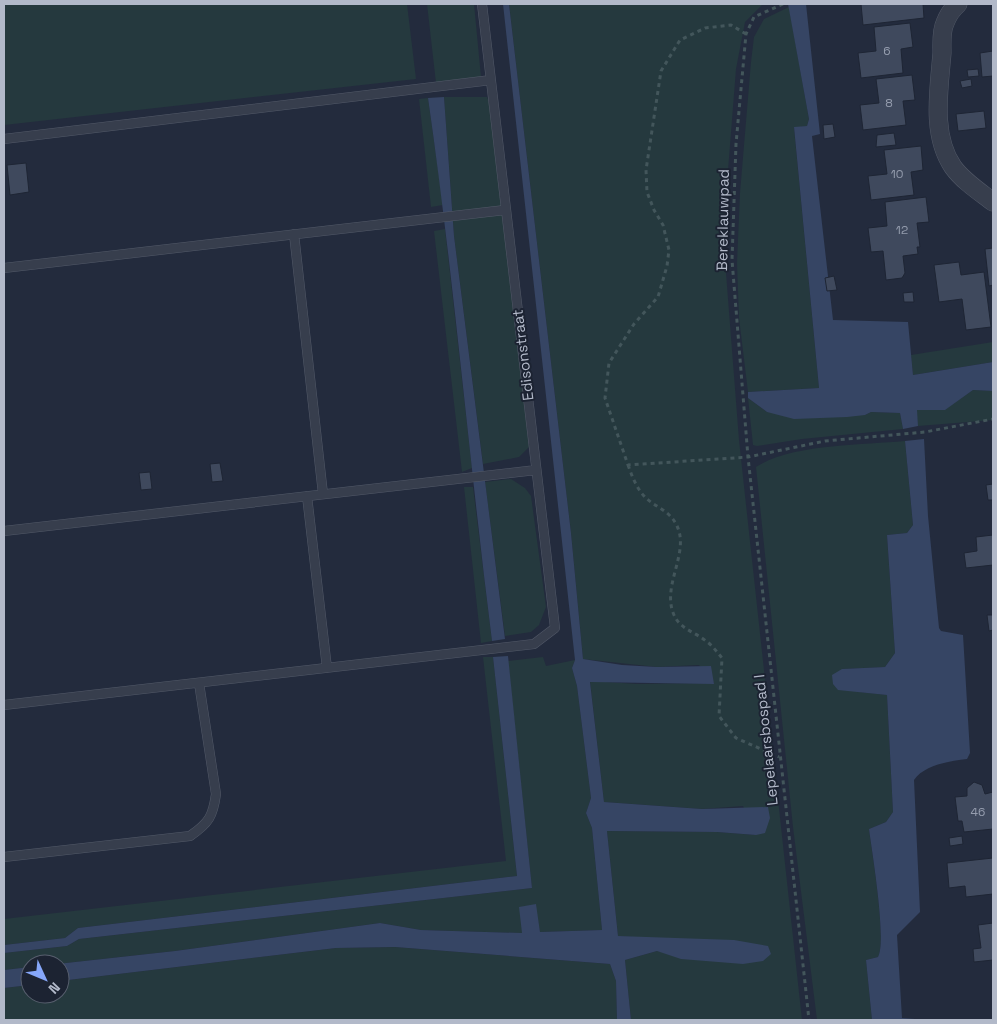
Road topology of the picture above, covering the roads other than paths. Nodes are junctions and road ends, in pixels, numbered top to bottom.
1 (482, 4) edge
2 (958, 4) edge
3 (491, 80) junction
4 (4, 139) edge
5 (993, 202) edge
6 (505, 210) junction
7 (294, 234) junction
8 (4, 268) edge
9 (536, 470) junction
10 (324, 494) junction
11 (306, 496) junction
12 (4, 531) edge
13 (326, 668) junction
14 (199, 683) junction
15 (4, 705) edge
16 (4, 857) edge

1 - 3 lane, Edisonstraat
2 - 5 street
3 - 4 lane
3 - 6 lane, Edisonstraat
6 - 7 lane
6 - 9 lane, Edisonstraat
7 - 8 lane
7 - 10 lane
9 - 10 lane
9 - 13 lane, Edisonstraat
10 - 11 lane
11 - 12 lane
11 - 13 lane
13 - 14 lane
14 - 15 lane
14 - 16 lane

